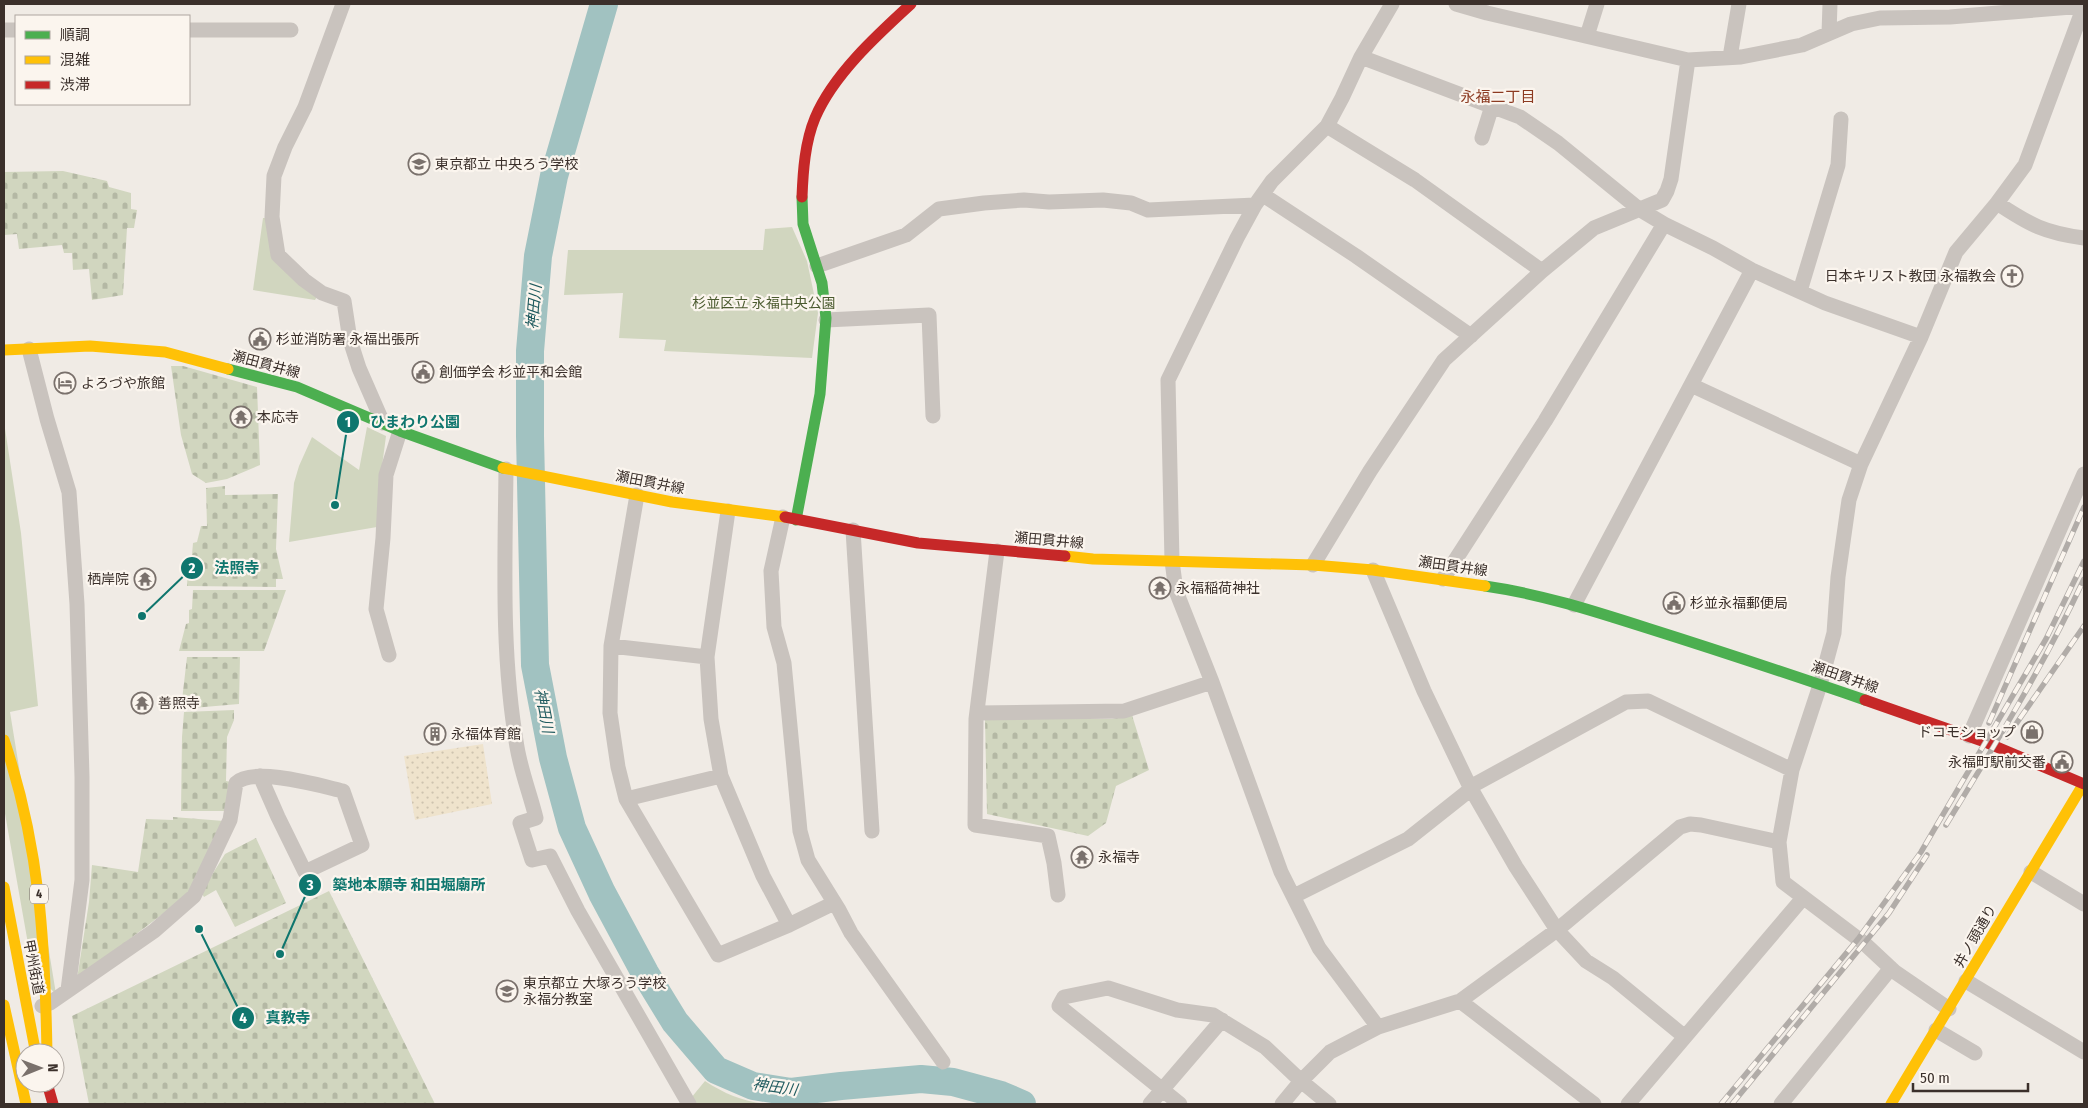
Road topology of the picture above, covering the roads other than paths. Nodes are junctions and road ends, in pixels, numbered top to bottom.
1 (343, 4) edge
2 (911, 4) edge
3 (1392, 4) edge
4 (1456, 4) edge
5 (1596, 4) edge
6 (1739, 4) edge
7 (1830, 4) edge
8 (2084, 6) edge
9 (190, 30) edge
10 (291, 30) dead end
11 (1829, 33) junction
12 (1587, 36) junction
13 (1361, 57) junction
14 (1730, 57) junction
15 (1688, 60) junction
16 (1492, 106) junction
17 (1841, 119) dead end
18 (1327, 126) junction
19 (1482, 138) dead end
20 (1259, 200) junction
21 (1998, 203) junction
22 (1639, 209) junction
23 (1664, 224) junction
24 (2084, 238) edge
25 (817, 266) junction
26 (1752, 270) junction
27 (1542, 272) junction
28 (1800, 291) junction
29 (826, 320) junction
30 (1471, 336) junction
31 (1921, 338) junction
32 (29, 349) junction
33 (4, 350) edge
34 (1691, 385) junction
35 (933, 416) dead end
36 (383, 423) junction
37 (400, 431) junction
38 (1861, 464) junction
39 (506, 468) junction
40 (2084, 474) edge
41 (637, 495) junction
42 (728, 511) junction
43 (789, 518) junction
44 (853, 530) junction
45 (997, 551) junction
46 (1172, 561) junction
47 (1313, 565) junction
48 (1373, 570) junction
49 (1443, 579) junction
50 (1574, 605) junction
51 (611, 646) junction
52 (388, 656) dead end
53 (707, 657) junction
54 (1212, 682) junction
55 (1820, 684) junction
56 (978, 713) junction
57 (1969, 736) junction
58 (4, 740) edge
59 (1792, 770) junction
60 (260, 776) junction
61 (721, 776) junction
62 (2084, 784) edge
63 (1470, 787) junction
64 (626, 800) junction
65 (872, 831) dead end
66 (1779, 842) junction
67 (2031, 872) junction
68 (4, 887) edge
69 (1058, 895) dead end
70 (1294, 896) junction
71 (1803, 898) junction
72 (834, 903) junction
73 (2084, 904) edge
74 (789, 925) junction
75 (1556, 930) junction
76 (1891, 968) junction
77 (1966, 981) junction
78 (68, 990) junction
79 (1460, 1001) junction
80 (4, 1006) edge
81 (1949, 1009) junction
82 (27, 1011) junction
83 (1222, 1020) junction
84 (1378, 1027) junction
85 (1936, 1030) junction
86 (1685, 1037) junction
87 (35, 1043) edge
88 (47, 1043) edge
89 (2084, 1052) edge
90 (1975, 1053) dead end
91 (943, 1062) dead end
92 (1301, 1081) junction
93 (1163, 1090) junction
94 (26, 1104) edge
95 (689, 1104) edge
96 (1150, 1104) edge
97 (1180, 1104) edge
98 (1282, 1104) edge
99 (1329, 1104) edge
100 (1594, 1104) edge
101 (1628, 1104) edge
102 (1781, 1104) edge
103 (1891, 1104) edge

1 - 36 street
2 - 25 main road
3 - 13 street
4 - 12 street
5 - 12 street
6 - 14 street
7 - 11 street
8 - 11 street
8 - 21 street
9 - 10 street
11 - 14 street
12 - 15 street
13 - 16 street
13 - 18 street
14 - 15 street
15 - 22 street
16 - 19 street
16 - 22 street
17 - 28 street
18 - 20 street
18 - 27 street
20 - 25 street
20 - 30 street
20 - 46 street
21 - 24 street
21 - 31 street
22 - 23 street
22 - 27 street
23 - 26 street
23 - 49 street
25 - 29 main road
26 - 28 street
26 - 34 street
27 - 30 street
28 - 31 street
29 - 35 street
29 - 43 main road
30 - 47 street
31 - 38 street
32 - 33 main road, 瀬田貫井線
32 - 36 main road, 瀬田貫井線
32 - 78 street
34 - 38 street
34 - 50 street
36 - 37 main road, 瀬田貫井線
37 - 39 main road, 瀬田貫井線
37 - 52 street
38 - 55 street
39 - 41 main road, 瀬田貫井線
39 - 95 street
40 - 57 street
41 - 42 main road, 瀬田貫井線
41 - 51 street
42 - 43 main road, 瀬田貫井線
42 - 53 street
43 - 44 main road, 瀬田貫井線
43 - 72 street
44 - 45 main road, 瀬田貫井線
44 - 65 street
45 - 46 main road, 瀬田貫井線
45 - 56 street
46 - 47 main road, 瀬田貫井線
46 - 54 street
47 - 48 main road, 瀬田貫井線
48 - 49 main road, 瀬田貫井線
48 - 63 street
49 - 50 main road, 瀬田貫井線
50 - 55 main road, 瀬田貫井線
51 - 53 street
51 - 64 street
53 - 61 street
54 - 56 street
54 - 70 street
55 - 57 main road, 瀬田貫井線
55 - 59 street
56 - 69 street
57 - 62 main road, 瀬田貫井線
58 - 88 main road, 4
59 - 63 street
59 - 66 street
60 - 60 street
60 - 78 street
61 - 64 street
61 - 74 street
62 - 67 main road, 井ノ頭通り
63 - 70 street
63 - 75 street
64 - 74 street
66 - 71 street
66 - 75 street
67 - 73 street
67 - 77 main road, 井ノ頭通り
68 - 82 main road, 甲州街道
70 - 84 street
71 - 76 street
71 - 86 street
72 - 74 street
72 - 91 street
75 - 79 street
75 - 86 street
76 - 81 street
76 - 102 street
77 - 81 main road, 井ノ頭通り
77 - 89 street
78 - 82 street
79 - 84 street
79 - 100 street
80 - 94 main road
81 - 85 main road, 井ノ頭通り
82 - 87 main road, 甲州街道
83 - 92 street
83 - 93 street
83 - 93 street
84 - 92 street
85 - 90 street
85 - 103 main road, 井ノ頭通り
86 - 101 street
92 - 98 street
92 - 99 street
93 - 96 street
93 - 97 street

